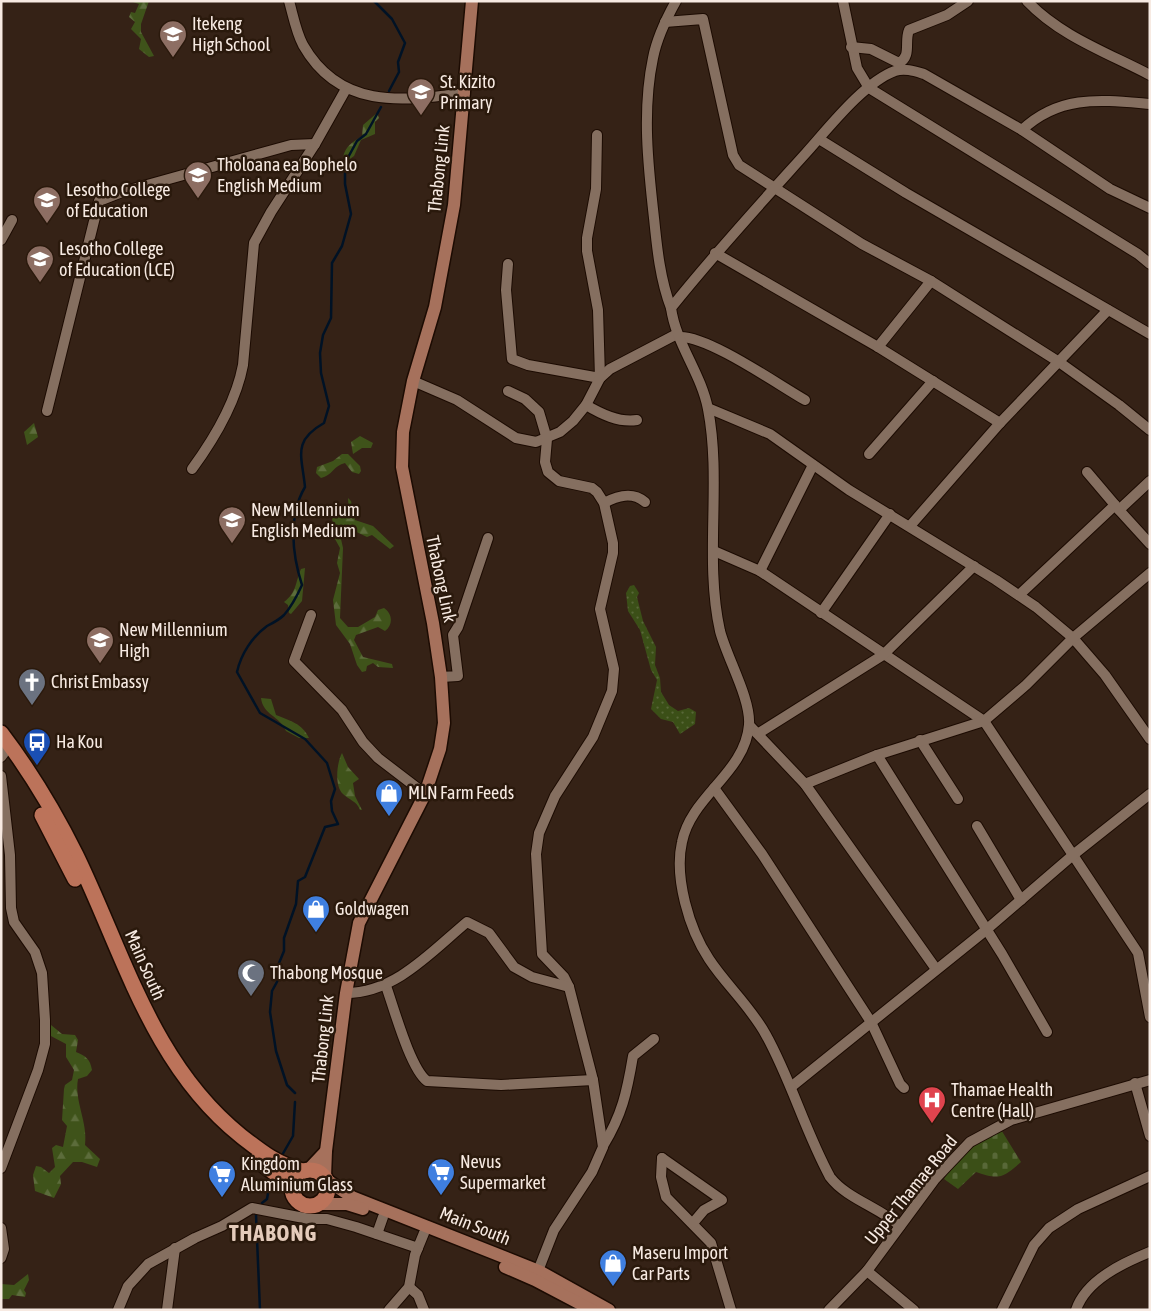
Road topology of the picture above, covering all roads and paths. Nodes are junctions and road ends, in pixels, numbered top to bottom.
1 (289, 1) edge
2 (472, 1) edge
3 (676, 1) edge
4 (843, 1) edge
5 (968, 1) edge
6 (1027, 1) edge
7 (665, 22) junction
8 (851, 47) junction
9 (1150, 75) edge
10 (869, 88) junction
11 (346, 89) junction
12 (465, 93) junction
13 (1150, 104) edge
14 (1022, 130) junction
15 (597, 135) dead end
16 (819, 139) junction
17 (315, 144) junction
18 (774, 189) junction
19 (1150, 208) edge
20 (12, 220) dead end
21 (1, 240) edge
22 (715, 253) junction
23 (508, 264) dead end
24 (1150, 264) edge
25 (931, 281) junction
26 (671, 308) junction
27 (1108, 310) junction
28 (1150, 334) edge
29 (678, 336) junction
30 (878, 347) junction
31 (1059, 362) junction
32 (600, 378) junction
33 (413, 381) junction
34 (933, 381) junction
35 (508, 392) dead end
36 (804, 400) dead end
37 (586, 405) junction
38 (708, 408) junction
39 (47, 410) dead end
40 (637, 420) dead end
41 (1000, 423) junction
42 (1150, 430) edge
43 (547, 439) junction
44 (869, 454) dead end
45 (814, 465) junction
46 (192, 469) dead end
47 (1087, 472) dead end
48 (1150, 480) edge
49 (645, 502) dead end
50 (604, 503) junction
51 (1117, 508) junction
52 (890, 514) junction
53 (910, 526) junction
54 (488, 538) dead end
55 (1150, 544) edge
56 (714, 551) junction
57 (974, 566) junction
58 (760, 571) junction
59 (1150, 572) edge
60 (1018, 595) junction
61 (821, 613) junction
62 (310, 615) dead end
63 (1073, 638) junction
64 (883, 655) junction
65 (441, 677) junction
66 (984, 721) junction
67 (749, 725) junction
68 (759, 733) junction
69 (1150, 739) edge
70 (920, 740) junction
71 (3, 747) edge
72 (877, 755) junction
73 (1, 776) edge
74 (805, 784) junction
75 (714, 788) junction
76 (425, 794) junction
77 (1150, 794) edge
78 (958, 798) dead end
79 (976, 826) dead end
80 (1073, 855) junction
81 (1021, 900) junction
82 (986, 930) junction
83 (936, 969) junction
84 (386, 986) junction
85 (569, 986) junction
86 (346, 994) junction
87 (1150, 1017) edge
88 (871, 1022) junction
89 (1048, 1032) dead end
90 (654, 1039) dead end
91 (593, 1080) junction
92 (1150, 1080) edge
93 (1135, 1083) junction
94 (791, 1087) junction
95 (904, 1088) dead end
96 (1150, 1136) edge
97 (603, 1147) junction
98 (326, 1151) junction
99 (1, 1168) edge
100 (306, 1170) junction
101 (1150, 1176) edge
102 (326, 1179) junction
103 (292, 1186) junction
104 (317, 1204) junction
105 (383, 1217) junction
106 (692, 1223) junction
107 (900, 1226) junction
108 (1, 1228) edge
109 (424, 1233) junction
110 (377, 1234) junction
111 (175, 1248) junction
112 (418, 1248) junction
113 (1150, 1252) edge
114 (1, 1258) edge
115 (867, 1271) junction
116 (537, 1275) junction
117 (409, 1287) junction
118 (118, 1310) edge
119 (167, 1310) edge
120 (389, 1310) edge
121 (424, 1310) edge
122 (592, 1310) edge
123 (608, 1310) edge
124 (732, 1310) edge
125 (828, 1310) edge
126 (914, 1310) edge
127 (1002, 1310) edge
128 (1076, 1310) edge

1 - 11 street
2 - 12 main road, Thabong Link
3 - 7 street
4 - 8 street
5 - 8 street
6 - 9 street
7 - 18 street
7 - 26 street
8 - 10 street
10 - 14 street
10 - 16 street
10 - 24 street
11 - 12 street
11 - 17 street
12 - 33 main road, Thabong Link
13 - 14 street
14 - 19 street
15 - 32 street
16 - 18 street
16 - 27 street
17 - 39 street
17 - 46 street
18 - 22 street
18 - 25 street
20 - 21 street
22 - 26 street
22 - 30 street
23 - 32 street
25 - 30 street
25 - 31 street
26 - 29 street
27 - 28 street
27 - 31 street
29 - 32 street
29 - 36 street
29 - 38 street
30 - 34 street
31 - 41 street
31 - 42 street
32 - 37 street
33 - 43 street
33 - 65 main road, Thabong Link
34 - 41 street
34 - 44 street
35 - 43 street
37 - 40 street
37 - 43 street
38 - 45 street
38 - 56 street
41 - 53 street
43 - 50 street
45 - 52 street
45 - 58 street
47 - 51 street
48 - 51 street
49 - 50 street
50 - 85 street
51 - 55 street
51 - 60 street
52 - 53 street
52 - 61 street
53 - 57 street
54 - 65 street
56 - 58 street
56 - 67 street
57 - 60 street
57 - 64 street
58 - 61 street
59 - 63 street
60 - 63 street
61 - 64 street
62 - 76 street
63 - 66 street
63 - 69 street
64 - 66 street
64 - 68 street
65 - 76 main road, Thabong Link
66 - 70 street
66 - 80 street
67 - 68 street
67 - 75 street
68 - 74 street
70 - 72 street
70 - 78 street
71 - 100 highway, Main South
71 - 103 highway, Main South
72 - 74 street
72 - 82 street
73 - 99 street
74 - 83 street
75 - 88 street
75 - 94 street
76 - 86 main road, Thabong Link
77 - 80 street
79 - 81 street
80 - 81 street
80 - 87 street
81 - 82 street
82 - 83 street
82 - 89 street
83 - 88 street
84 - 85 street
84 - 86 street
84 - 91 street
85 - 91 street
86 - 98 main road, Thabong Link
88 - 94 street
88 - 95 street
90 - 97 street
91 - 97 street
92 - 93 street, Upper Thamae Road
93 - 96 street
93 - 107 street, Upper Thamae Road
94 - 107 street
97 - 116 street
98 - 100 main road
98 - 102 main road, Thabong Link
100 - 102 highway, Main South
100 - 103 highway
101 - 127 street
102 - 104 highway
102 - 116 main road, Main South
103 - 104 highway, Main South
104 - 105 main road, Main South
105 - 109 main road, Main South
105 - 110 street
106 - 106 street
106 - 124 street
107 - 115 street, Upper Thamae Road
108 - 114 street
109 - 112 street
109 - 116 main road, Main South
110 - 111 street
110 - 112 street
111 - 118 street
111 - 119 street
112 - 117 street
113 - 128 street
115 - 125 street, Upper Thamae Road
115 - 126 street
116 - 122 main road, Main South
116 - 123 main road, Main South
117 - 120 street
117 - 121 street

